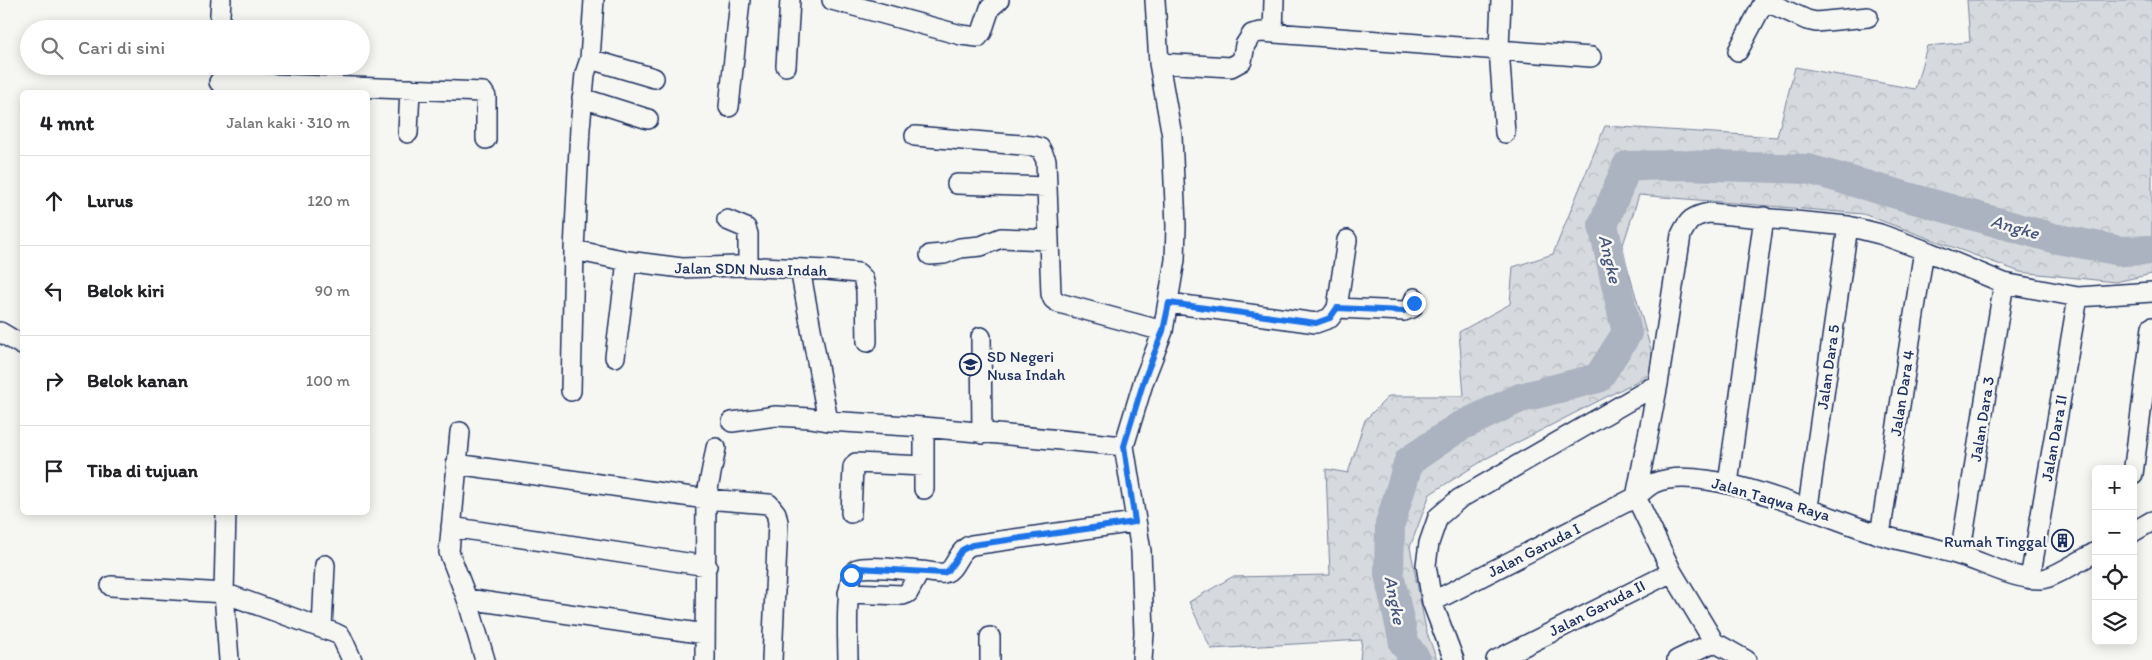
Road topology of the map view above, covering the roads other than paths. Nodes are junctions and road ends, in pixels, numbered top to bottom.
1 (221, 0) edge
2 (594, 0) edge
3 (740, 0) edge
4 (790, 0) edge
5 (832, 0) edge
6 (999, 0) edge
7 (1155, 0) edge
8 (1274, 0) edge
9 (1501, 0) edge
10 (1765, 1) edge
11 (1868, 17) dead end
12 (220, 20) edge
13 (1273, 32) junction
14 (1499, 49) junction
15 (1738, 51) dead end
16 (1590, 57) dead end
17 (590, 59) junction
18 (1159, 63) junction
19 (786, 66) dead end
20 (654, 78) dead end
21 (219, 80) edge
22 (335, 89) edge
23 (410, 89) junction
24 (582, 98) junction
25 (729, 107) dead end
26 (648, 119) dead end
27 (408, 133) dead end
28 (1505, 133) dead end
29 (915, 136) dead end
30 (486, 139) dead end
31 (957, 184) dead end
32 (1048, 187) junction
33 (1764, 217) junction
34 (727, 220) dead end
35 (1848, 226) junction
36 (1048, 240) junction
37 (1347, 240) dead end
38 (574, 250) junction
39 (1924, 250) junction
40 (930, 255) dead end
41 (627, 261) junction
42 (748, 267) junction
43 (800, 269) junction
44 (2004, 283) junction
45 (2152, 292) edge
46 (2078, 296) junction
47 (1416, 298) dead end
48 (1169, 303) junction
49 (1337, 308) junction
50 (0, 319) edge
51 (2152, 327) edge
52 (20, 330) edge
53 (1163, 331) junction
54 (0, 332) edge
55 (981, 337) dead end
56 (867, 342) dead end
57 (20, 344) edge
58 (615, 357) dead end
59 (1658, 384) junction
60 (571, 391) dead end
61 (828, 421) junction
62 (732, 422) dead end
63 (924, 427) junction
64 (460, 432) dead end
65 (982, 434) junction
66 (1124, 446) junction
67 (716, 448) dead end
68 (456, 464) junction
69 (2134, 465) edge
70 (924, 466) junction
71 (1728, 484) junction
72 (924, 489) dead end
73 (1636, 497) junction
74 (706, 499) junction
75 (1808, 507) junction
76 (851, 513) dead end
77 (226, 515) edge
78 (2152, 521) edge
79 (1135, 522) junction
80 (451, 527) junction
81 (2137, 530) edge
82 (1880, 535) junction
83 (2092, 554) edge
84 (1960, 555) junction
85 (325, 565) dead end
86 (707, 566) junction
87 (920, 571) junction
88 (1672, 572) junction
89 (2030, 579) junction
90 (112, 586) dead end
91 (224, 593) junction
92 (848, 593) junction
93 (467, 599) junction
94 (1432, 602) junction
95 (322, 628) junction
96 (705, 634) junction
97 (990, 637) dead end
98 (1714, 642) junction
99 (229, 660) edge
100 (352, 660) edge
101 (485, 660) edge
102 (705, 660) edge
103 (772, 660) edge
104 (848, 660) edge
105 (990, 660) edge
106 (1142, 660) edge
107 (1454, 660) edge
108 (1496, 660) edge
109 (1677, 660) edge
110 (1746, 660) edge

1 - 12 street
2 - 17 street
3 - 25 street
4 - 19 street
5 - 6 street
7 - 18 street
8 - 13 street
9 - 14 street
10 - 11 street
10 - 15 street
13 - 14 street
13 - 18 street
14 - 16 street
14 - 28 street
17 - 20 street
17 - 24 street
18 - 48 street
21 - 22 street
22 - 23 street
23 - 27 street
23 - 30 street
24 - 26 street
24 - 38 street
29 - 32 street
31 - 32 street
32 - 36 street
33 - 35 street
33 - 59 street
33 - 71 street
34 - 42 street
35 - 39 street
35 - 75 street, Jalan Dara 5
36 - 40 street
36 - 53 street
37 - 49 street
38 - 41 street, Jalan SDN Nusa Indah
38 - 60 street
39 - 44 street
39 - 82 street, Jalan Dara 4
41 - 42 street, Jalan SDN Nusa Indah
41 - 58 street
42 - 43 street, Jalan SDN Nusa Indah
43 - 56 street, Jalan SDN Nusa Indah
43 - 61 street
44 - 46 street
44 - 84 street, Jalan Dara 3
45 - 46 street
46 - 89 street, Jalan Dara II
47 - 49 street
48 - 49 street
48 - 53 street
50 - 52 street
51 - 69 street
53 - 66 street
54 - 57 street
55 - 65 street
59 - 73 street
59 - 94 street
61 - 62 street
61 - 63 street
63 - 65 street
63 - 70 street
64 - 68 street
65 - 66 street
66 - 79 street
67 - 74 street
68 - 74 street
68 - 80 street
70 - 72 street
70 - 76 street
71 - 73 street, Jalan Taqwa Raya
71 - 75 street, Jalan Taqwa Raya
73 - 88 street
73 - 94 street, Jalan Garuda I
74 - 86 street
74 - 103 street
75 - 82 street, Jalan Taqwa Raya
77 - 91 street
78 - 81 street
79 - 87 street
79 - 106 street
80 - 86 street
80 - 93 street
82 - 84 street, Jalan Taqwa Raya
83 - 89 street, Jalan Taqwa Raya
84 - 89 street, Jalan Taqwa Raya
85 - 95 street
86 - 96 street
87 - 92 street
87 - 92 street
88 - 98 street
88 - 108 street, Jalan Garuda II
90 - 91 street
91 - 95 street
91 - 99 street
92 - 104 street
93 - 96 street
93 - 101 street
94 - 107 street
95 - 100 street
96 - 102 street
97 - 105 street
98 - 109 street
98 - 110 street

